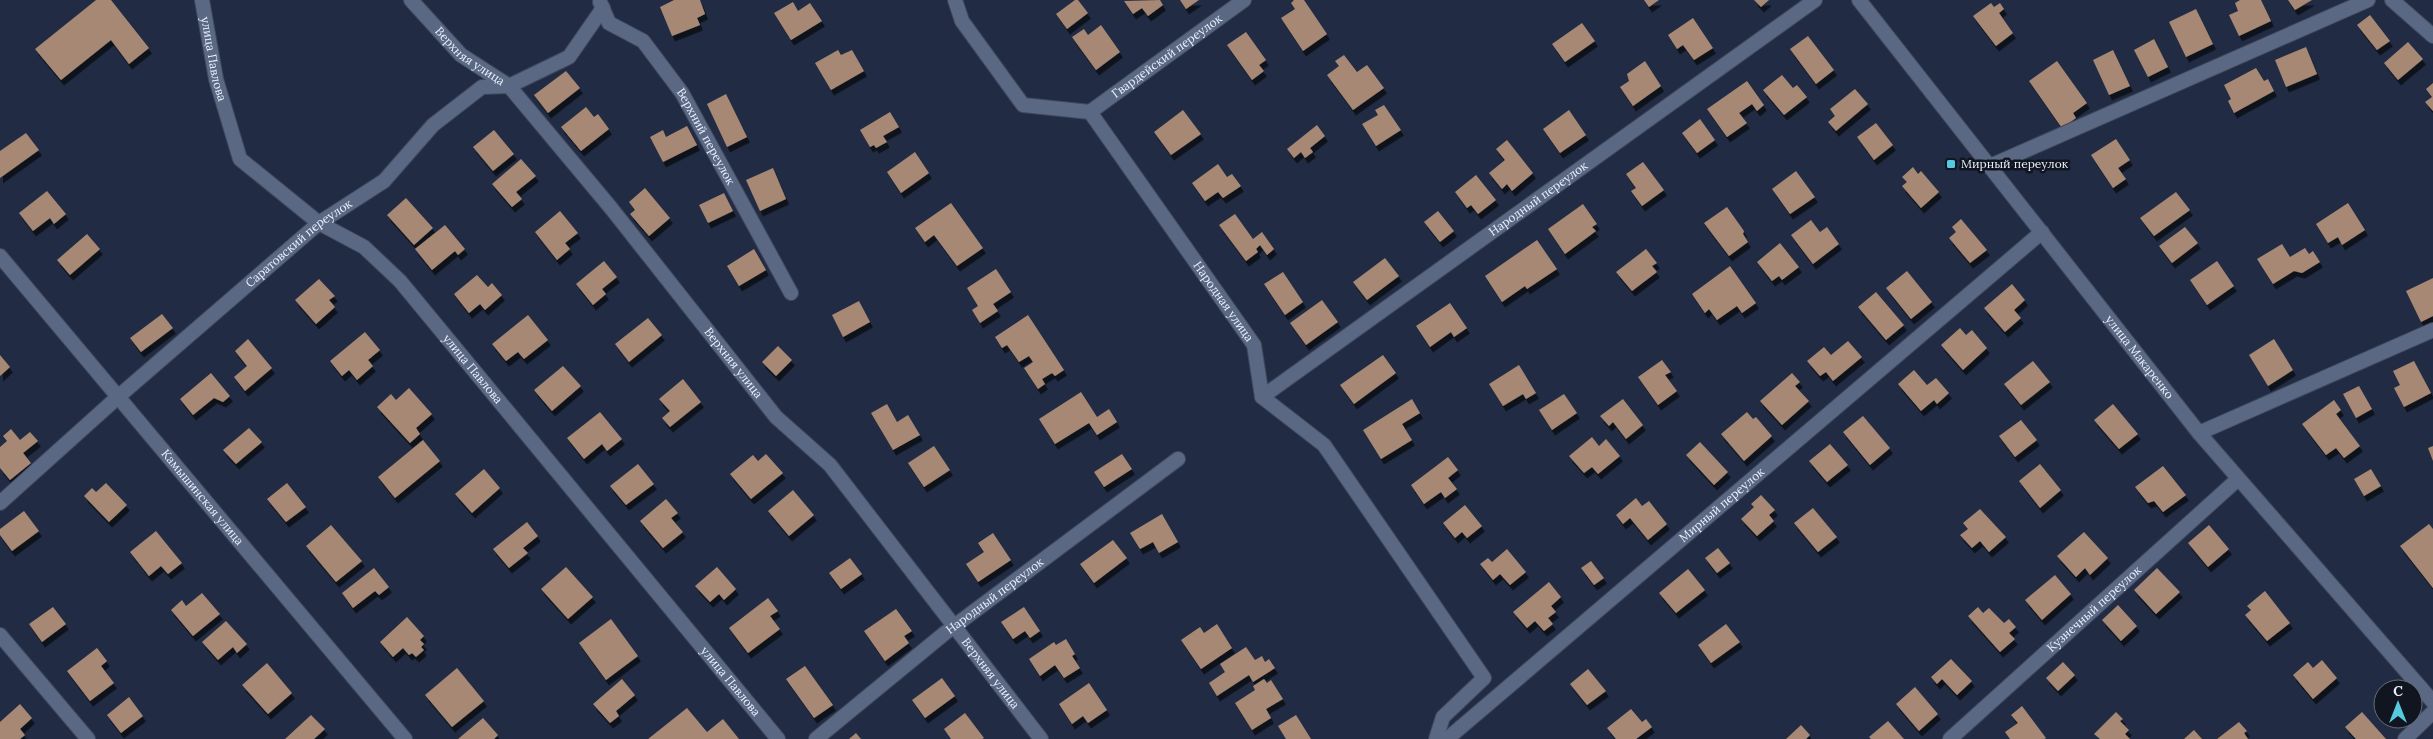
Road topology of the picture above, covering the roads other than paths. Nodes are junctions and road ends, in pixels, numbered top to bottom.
1 (202, 0) edge
2 (411, 0) edge
3 (955, 0) edge
4 (1815, 0) edge
5 (1860, 0) edge
6 (2368, 0) edge
7 (2392, 0) edge
8 (1242, 1) edge
9 (601, 4) edge
10 (2433, 36) edge
11 (509, 86) junction
12 (1090, 112) junction
13 (1990, 166) junction
14 (319, 223) junction
15 (2042, 232) junction
16 (0, 256) edge
17 (791, 293) dead end
18 (2433, 330) edge
19 (119, 396) junction
20 (1262, 396) junction
21 (2199, 433) junction
22 (1178, 460) dead end
23 (2238, 479) junction
24 (0, 503) edge
25 (955, 625) junction
26 (0, 635) edge
27 (2433, 702) edge
28 (2433, 712) edge
29 (88, 739) edge
30 (405, 739) edge
31 (778, 739) edge
32 (816, 739) edge
33 (1041, 739) edge
34 (1436, 739) edge
35 (1448, 739) edge
36 (1950, 739) edge
37 (2405, 739) edge

1 - 14 street, улица Павлова
2 - 11 street, Верхняя улица
3 - 12 street
4 - 20 street, Народный переулок
5 - 13 street, улица Макаренко
6 - 13 street
7 - 10 street
8 - 12 street, Гвардейский переулок
9 - 11 street, Саратовский переулок
9 - 17 street, Верхний переулок
11 - 14 street, Саратовский переулок
11 - 25 street, Верхняя улица
12 - 20 street, Народная улица
13 - 15 street, улица Макаренко
14 - 19 street, Саратовский переулок
14 - 31 street, улица Павлова
15 - 21 street, улица Макаренко
15 - 35 street, Мирный переулок
16 - 19 street, Камышинская улица
18 - 21 street
19 - 24 street, Саратовский переулок
19 - 30 street, Камышинская улица
20 - 34 street
21 - 23 street, улица Макаренко
22 - 25 street, Народный переулок
23 - 27 street, улица Макаренко
23 - 36 street, Кузнечный переулок
25 - 32 street, Народный переулок
25 - 33 street, Верхняя улица
26 - 29 street
28 - 37 street

